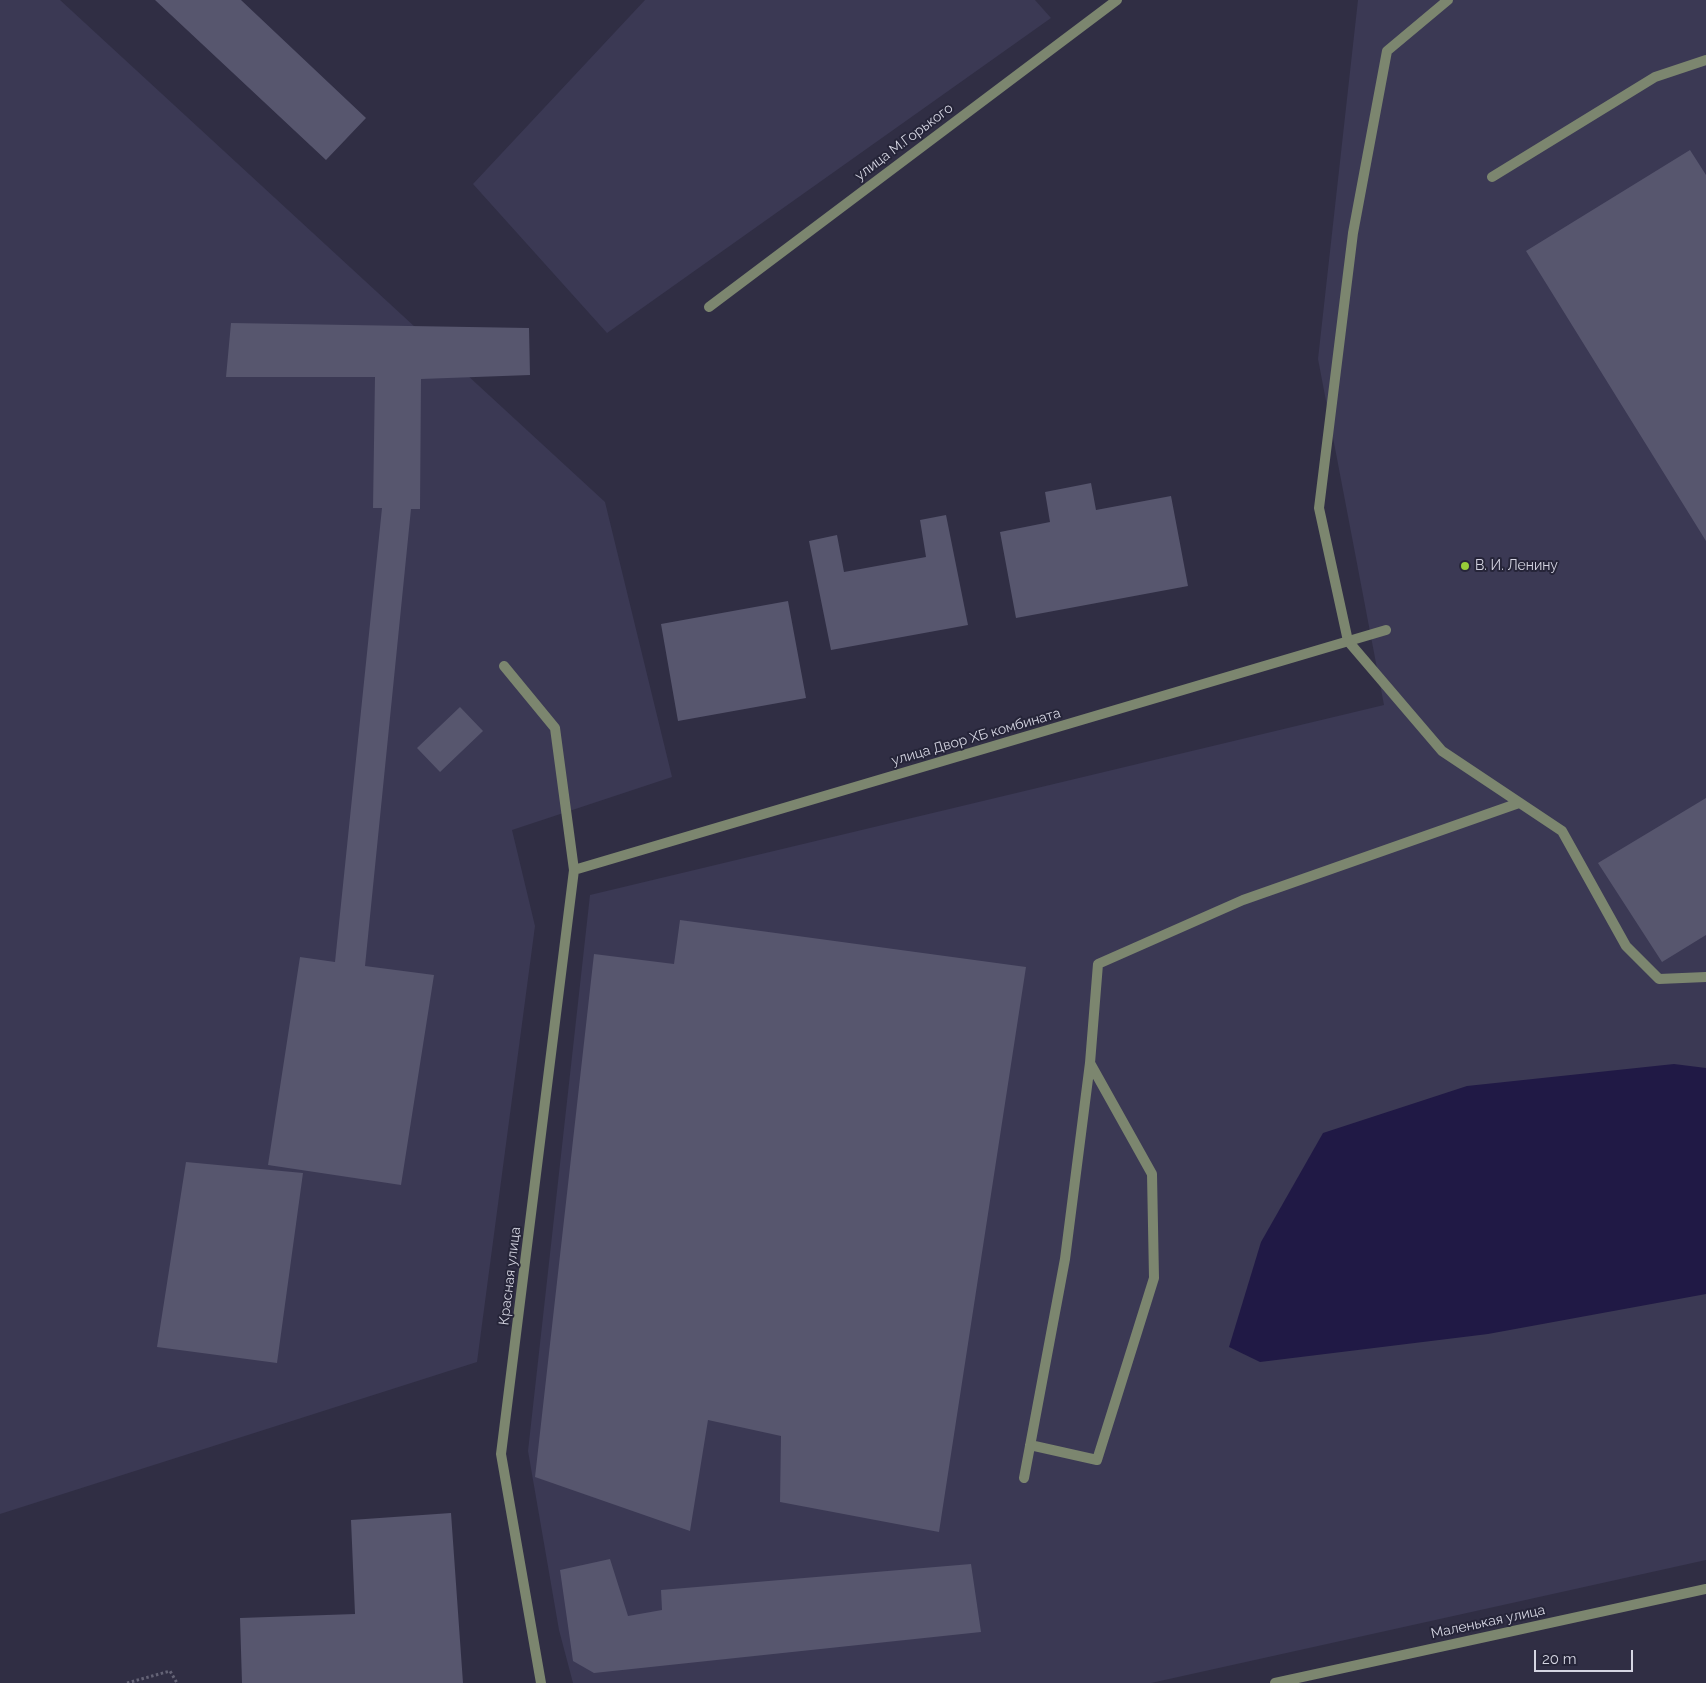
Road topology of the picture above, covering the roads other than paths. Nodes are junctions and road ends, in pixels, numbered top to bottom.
1 (1117, 0) edge
2 (1448, 0) edge
3 (1706, 60) edge
4 (1492, 177) dead end
5 (709, 307) dead end
6 (1386, 630) dead end
7 (1348, 641) junction
8 (504, 666) dead end
9 (1519, 803) junction
10 (574, 870) junction
11 (1706, 977) edge
12 (1090, 1063) junction
13 (1030, 1445) junction
14 (1024, 1478) dead end
15 (1706, 1589) edge
16 (541, 1683) edge
17 (1275, 1683) edge

1 - 5 street, улица М.Горького
2 - 7 street
3 - 4 street
6 - 7 street, улица Двор ХБ комбината
7 - 9 street
7 - 10 street, улица Двор ХБ комбината
8 - 10 street, Красная улица
9 - 11 street
9 - 12 street
10 - 16 street, Красная улица
12 - 13 street
12 - 13 street
13 - 14 street
15 - 17 street, Маленькая улица

